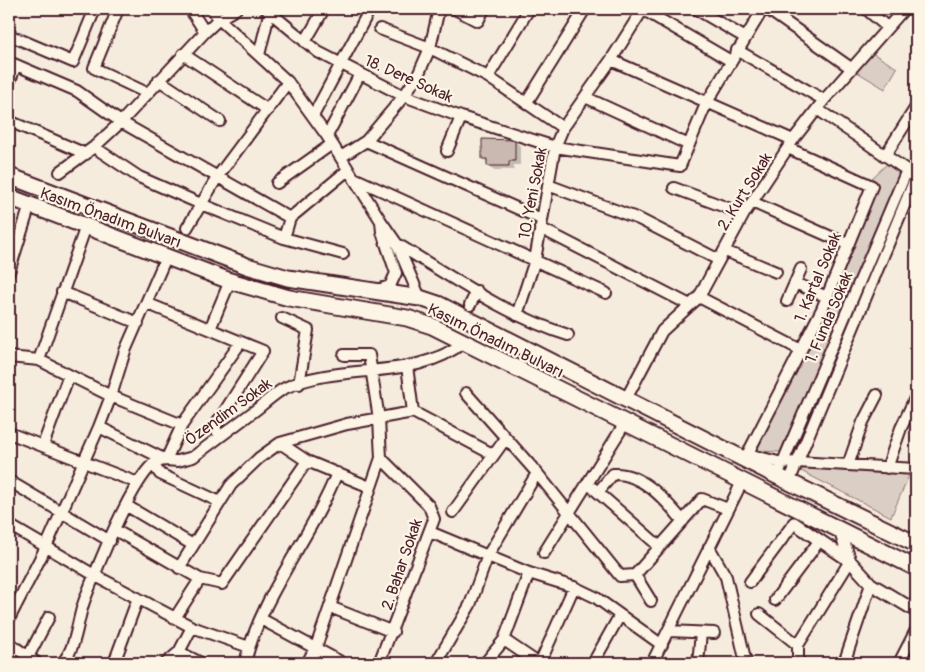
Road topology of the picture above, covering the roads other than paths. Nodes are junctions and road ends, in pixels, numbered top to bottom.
1 (95, 9) edge
2 (118, 9) edge
3 (190, 9) edge
4 (212, 9) edge
5 (236, 9) edge
6 (324, 9) edge
7 (370, 9) edge
8 (439, 9) edge
9 (455, 9) edge
10 (484, 9) edge
11 (528, 9) edge
12 (585, 9) edge
13 (642, 9) edge
14 (696, 9) edge
15 (762, 9) edge
16 (767, 9) edge
17 (866, 9) edge
18 (904, 9) edge
19 (268, 11) edge
20 (219, 19) junction
21 (887, 27) junction
22 (380, 29) dead end
23 (205, 32) junction
24 (9, 35) edge
25 (744, 38) junction
26 (305, 42) junction
27 (430, 48) junction
28 (737, 50) junction
29 (183, 54) junction
30 (259, 55) junction
31 (611, 60) junction
32 (731, 61) junction
33 (12, 64) edge
34 (340, 64) junction
35 (852, 68) junction
36 (360, 74) junction
37 (488, 77) junction
38 (159, 80) junction
39 (288, 82) junction
40 (9, 83) edge
41 (147, 93) junction
42 (404, 96) junction
43 (585, 97) junction
44 (824, 100) junction
45 (527, 102) junction
46 (706, 104) junction
47 (916, 107) edge
48 (817, 109) junction
49 (268, 110) junction
50 (313, 116) junction
51 (461, 117) junction
52 (9, 121) edge
53 (220, 121) dead end
54 (121, 122) junction
55 (563, 128) junction
56 (330, 140) junction
57 (366, 141) junction
58 (791, 144) junction
59 (689, 145) junction
60 (555, 147) junction
61 (90, 151) junction
62 (447, 151) dead end
63 (885, 156) junction
64 (341, 157) junction
65 (907, 170) junction
66 (60, 172) dead end
67 (351, 174) junction
68 (9, 176) edge
69 (218, 176) junction
70 (916, 177) edge
71 (277, 183) dead end
72 (548, 185) junction
73 (674, 188) dead end
74 (9, 197) edge
75 (752, 202) junction
76 (201, 204) junction
77 (30, 205) junction
78 (744, 214) junction
79 (290, 218) junction
80 (381, 222) junction
81 (541, 224) junction
82 (86, 226) junction
83 (187, 228) dead end
84 (284, 238) junction
85 (398, 244) junction
86 (848, 244) junction
87 (343, 254) dead end
88 (167, 256) junction
89 (722, 256) junction
90 (10, 257) edge
91 (535, 260) junction
92 (802, 269) dead end
93 (9, 272) edge
94 (776, 272) dead end
95 (230, 281) junction
96 (795, 282) junction
97 (374, 291) junction
98 (477, 291) junction
99 (62, 292) junction
100 (606, 293) dead end
101 (699, 297) junction
102 (827, 297) junction
103 (420, 298) junction
104 (787, 301) dead end
105 (146, 303) junction
106 (470, 305) dead end
107 (690, 305) junction
108 (517, 315) junction
109 (282, 318) dead end
110 (138, 323) junction
111 (210, 329) junction
112 (568, 335) dead end
113 (465, 341) junction
114 (241, 342) junction
115 (801, 350) junction
116 (344, 355) dead end
117 (9, 357) edge
118 (39, 360) junction
119 (407, 366) junction
120 (371, 371) junction
121 (69, 375) junction
122 (298, 384) junction
123 (466, 393) dead end
124 (877, 394) dead end
125 (112, 396) junction
126 (916, 396) edge
127 (626, 399) junction
128 (413, 412) junction
129 (379, 419) junction
130 (624, 423) junction
131 (182, 425) junction
132 (98, 427) junction
133 (9, 433) edge
134 (221, 436) junction
135 (506, 438) junction
136 (280, 443) junction
137 (43, 445) junction
138 (494, 455) junction
139 (746, 457) junction
140 (381, 458) junction
141 (84, 460) junction
142 (166, 460) junction
143 (307, 461) junction
144 (797, 462) junction
145 (153, 464) junction
146 (848, 465) junction
147 (887, 468) junction
148 (916, 470) edge
149 (537, 473) junction
150 (337, 474) junction
151 (783, 474) junction
152 (9, 481) edge
153 (587, 482) junction
154 (742, 482) junction
155 (138, 483) junction
156 (370, 486) junction
157 (598, 492) junction
158 (220, 502) junction
159 (127, 506) junction
160 (728, 509) junction
161 (62, 512) junction
162 (453, 512) dead end
163 (568, 512) junction
164 (683, 521) junction
165 (794, 523) joint
166 (9, 525) edge
167 (115, 530) junction
168 (840, 531) junction
169 (430, 532) junction
170 (110, 540) junction
171 (820, 540) junction
172 (916, 544) edge
173 (193, 545) junction
174 (46, 547) junction
175 (660, 547) junction
176 (709, 547) junction
177 (544, 554) dead end
178 (488, 555) junction
179 (850, 561) junction
180 (179, 568) junction
181 (916, 568) edge
182 (529, 573) junction
183 (635, 575) junction
184 (96, 576) junction
185 (200, 579) junction
186 (750, 582) dead end
187 (871, 584) junction
188 (574, 586) junction
189 (138, 598) junction
190 (775, 600) dead end
191 (651, 601) dead end
192 (330, 608) junction
193 (916, 611) edge
194 (759, 614) dead end
195 (620, 615) junction
196 (49, 617) dead end
197 (175, 618) junction
198 (9, 619) edge
199 (261, 620) junction
200 (192, 627) junction
201 (916, 630) edge
202 (669, 631) junction
203 (393, 632) junction
204 (701, 633) junction
205 (714, 633) dead end
206 (504, 640) junction
207 (9, 643) edge
208 (662, 645) junction
209 (798, 645) junction
210 (249, 647) junction
211 (316, 647) junction
212 (179, 652) junction
213 (32, 660) edge
214 (525, 660) edge
215 (62, 663) edge
216 (114, 663) edge
217 (166, 663) edge
218 (202, 663) edge
219 (245, 663) edge
220 (307, 663) edge
221 (338, 663) edge
222 (379, 663) edge
223 (436, 663) edge
224 (485, 663) edge
225 (539, 663) edge
226 (593, 663) edge
227 (652, 663) edge
228 (698, 663) edge
229 (746, 663) edge
230 (798, 663) edge
231 (844, 663) edge
232 (900, 663) edge

1 - 24 street
2 - 41 street
3 - 23 street
4 - 20 street
5 - 20 street
6 - 26 street
7 - 34 street
8 - 27 street
9 - 10 street
11 - 37 street
12 - 45 street
13 - 31 street, 10. Yeni Sokak
13 - 32 street
14 - 25 street
15 - 25 street
16 - 35 street
17 - 21 street
18 - 21 street, 2. Kurt Sokak
19 - 26 street, 18. Dere Sokak
19 - 30 street
20 - 23 street
20 - 30 street
21 - 35 street, 2. Kurt Sokak
22 - 27 street
23 - 29 street
25 - 28 street
26 - 34 street, 18. Dere Sokak
27 - 37 street
27 - 42 street
28 - 32 street
28 - 44 street
29 - 38 street
29 - 49 street
30 - 39 street
31 - 43 street, 10. Yeni Sokak
31 - 46 street
32 - 46 street
33 - 40 street
33 - 54 street
34 - 36 street, 18. Dere Sokak
34 - 50 street
35 - 44 street, 2. Kurt Sokak
36 - 42 street, 18. Dere Sokak
36 - 56 street
37 - 45 street
38 - 41 street
38 - 53 street
39 - 49 street
39 - 50 street
41 - 54 street
42 - 51 street, 18. Dere Sokak
42 - 57 street
43 - 55 street, 10. Yeni Sokak
43 - 59 street
44 - 48 street, 2. Kurt Sokak
45 - 55 street
46 - 58 street
46 - 59 street
47 - 63 street
48 - 58 street, 2. Kurt Sokak
48 - 63 street
49 - 69 street
50 - 56 street
51 - 60 street, 18. Dere Sokak
51 - 62 street
52 - 61 street
54 - 61 street
54 - 69 street
55 - 60 street, 10. Yeni Sokak
56 - 64 street
56 - 71 street
57 - 64 street
57 - 81 street
58 - 75 street, 2. Kurt Sokak
58 - 86 street, 1. Kartal Sokak
59 - 60 street, 18. Dere Sokak
60 - 72 street, 10. Yeni Sokak
61 - 66 street
61 - 76 street
63 - 65 street
64 - 67 street
65 - 70 street
65 - 151 street, 1. Funda Sokak
67 - 79 street
67 - 80 street
67 - 91 street
68 - 97 main road, Kasım Önadım Bulvarı
69 - 76 street
69 - 79 street
70 - 144 street, 1. Funda Sokak
72 - 81 street, 10. Yeni Sokak
72 - 89 street
73 - 78 street
74 - 77 main road, Kasım Önadım Bulvarı
75 - 78 street, 2. Kurt Sokak
75 - 86 street
76 - 83 street
76 - 84 street
77 - 82 main road, Kasım Önadım Bulvarı
77 - 90 street
78 - 89 street, 2. Kurt Sokak
79 - 84 street
80 - 85 street
80 - 97 street
81 - 91 street, 10. Yeni Sokak
81 - 107 street
82 - 88 main road, Kasım Önadım Bulvarı
82 - 99 street
84 - 87 street
85 - 98 street
85 - 103 street
86 - 102 street, 1. Kartal Sokak
88 - 95 main road, Kasım Önadım Bulvarı
88 - 105 street
89 - 94 street
89 - 101 street, 2. Kurt Sokak
90 - 93 street
91 - 100 street
91 - 108 street, 10. Yeni Sokak
92 - 96 street
95 - 111 street
95 - 113 main road, Kasım Önadım Bulvarı
96 - 102 street
96 - 104 street
97 - 103 main road, Kasım Önadım Bulvarı
98 - 106 street
98 - 108 street
99 - 110 street
99 - 118 street
101 - 107 street, 2. Kurt Sokak
101 - 115 street
102 - 115 street, 1. Kartal Sokak
103 - 127 main road, Kasım Önadım Bulvarı
105 - 110 street
105 - 111 street
107 - 127 street, 2. Kurt Sokak
108 - 112 street
109 - 122 street
110 - 125 street
111 - 114 street
113 - 119 street, Özendim Sokak
113 - 130 main road, Kasım Önadım Bulvarı
114 - 131 street
114 - 134 street
115 - 139 street, 1. Kartal Sokak
116 - 120 street
117 - 118 street
118 - 121 street
119 - 120 street, Özendim Sokak
119 - 128 street
120 - 122 street, Özendim Sokak
120 - 129 street
121 - 125 street
121 - 137 street
122 - 134 street, Özendim Sokak
123 - 135 street
124 - 146 street
125 - 131 street
125 - 132 street
126 - 147 street
127 - 139 main road, Kasım Önadım Bulvarı
128 - 129 street
128 - 138 street
129 - 136 street
129 - 140 street
130 - 153 street
130 - 154 main road, Kasım Önadım Bulvarı
131 - 142 street
132 - 141 street
132 - 142 street
133 - 137 street
134 - 142 street, Özendim Sokak
135 - 138 street
135 - 149 street
136 - 143 street
136 - 158 street
137 - 141 street
138 - 162 street
139 - 151 main road, Kasım Önadım Bulvarı
140 - 156 street
140 - 169 street, 2. Bahar Sokak
141 - 155 street
141 - 161 street
142 - 145 street, Özendim Sokak
143 - 150 street
143 - 185 street
144 - 146 street
144 - 151 street, 1. Funda Sokak
144 - 151 street
145 - 155 street
145 - 158 street
146 - 147 street
147 - 148 street
149 - 163 street
149 - 178 street
150 - 156 street
150 - 199 street
151 - 172 main road, Kasım Önadım Bulvarı
152 - 161 street
153 - 157 street
153 - 163 street
154 - 160 street
154 - 168 main road, Kasım Önadım Bulvarı
155 - 159 street
156 - 192 street
157 - 164 street
157 - 175 street
158 - 173 street
159 - 167 street
159 - 173 street
160 - 164 street
160 - 176 street
161 - 170 street
161 - 174 street
163 - 177 street
163 - 183 street
164 - 175 street
165 - 171 street
165 - 186 street
166 - 174 street
167 - 170 street
167 - 180 street
168 - 179 street
168 - 181 main road, Kasım Önadım Bulvarı
169 - 178 street
169 - 203 street, 2. Bahar Sokak
170 - 184 street
171 - 179 street
171 - 190 street
173 - 180 street
174 - 184 street
174 - 198 street
175 - 183 street
176 - 202 street
176 - 229 street
178 - 182 street
178 - 223 street
179 - 187 street
179 - 209 street
180 - 185 street
182 - 188 street
182 - 206 street
183 - 191 street
184 - 189 street
184 - 215 street
185 - 197 street
187 - 193 street
187 - 231 street
188 - 195 street
188 - 225 street
189 - 197 street
189 - 216 street
192 - 203 street
192 - 211 street
194 - 209 street
195 - 208 street
195 - 226 street
196 - 213 street
197 - 200 street
199 - 210 street
199 - 211 street
200 - 210 street
200 - 212 street
201 - 232 street
202 - 204 street
202 - 208 street
203 - 222 street, 2. Bahar Sokak
204 - 205 street
204 - 228 street
206 - 214 street
206 - 224 street
207 - 213 street
208 - 227 street
209 - 230 street
210 - 219 street
211 - 220 street
211 - 221 street
212 - 217 street
212 - 218 street
214 - 225 street

